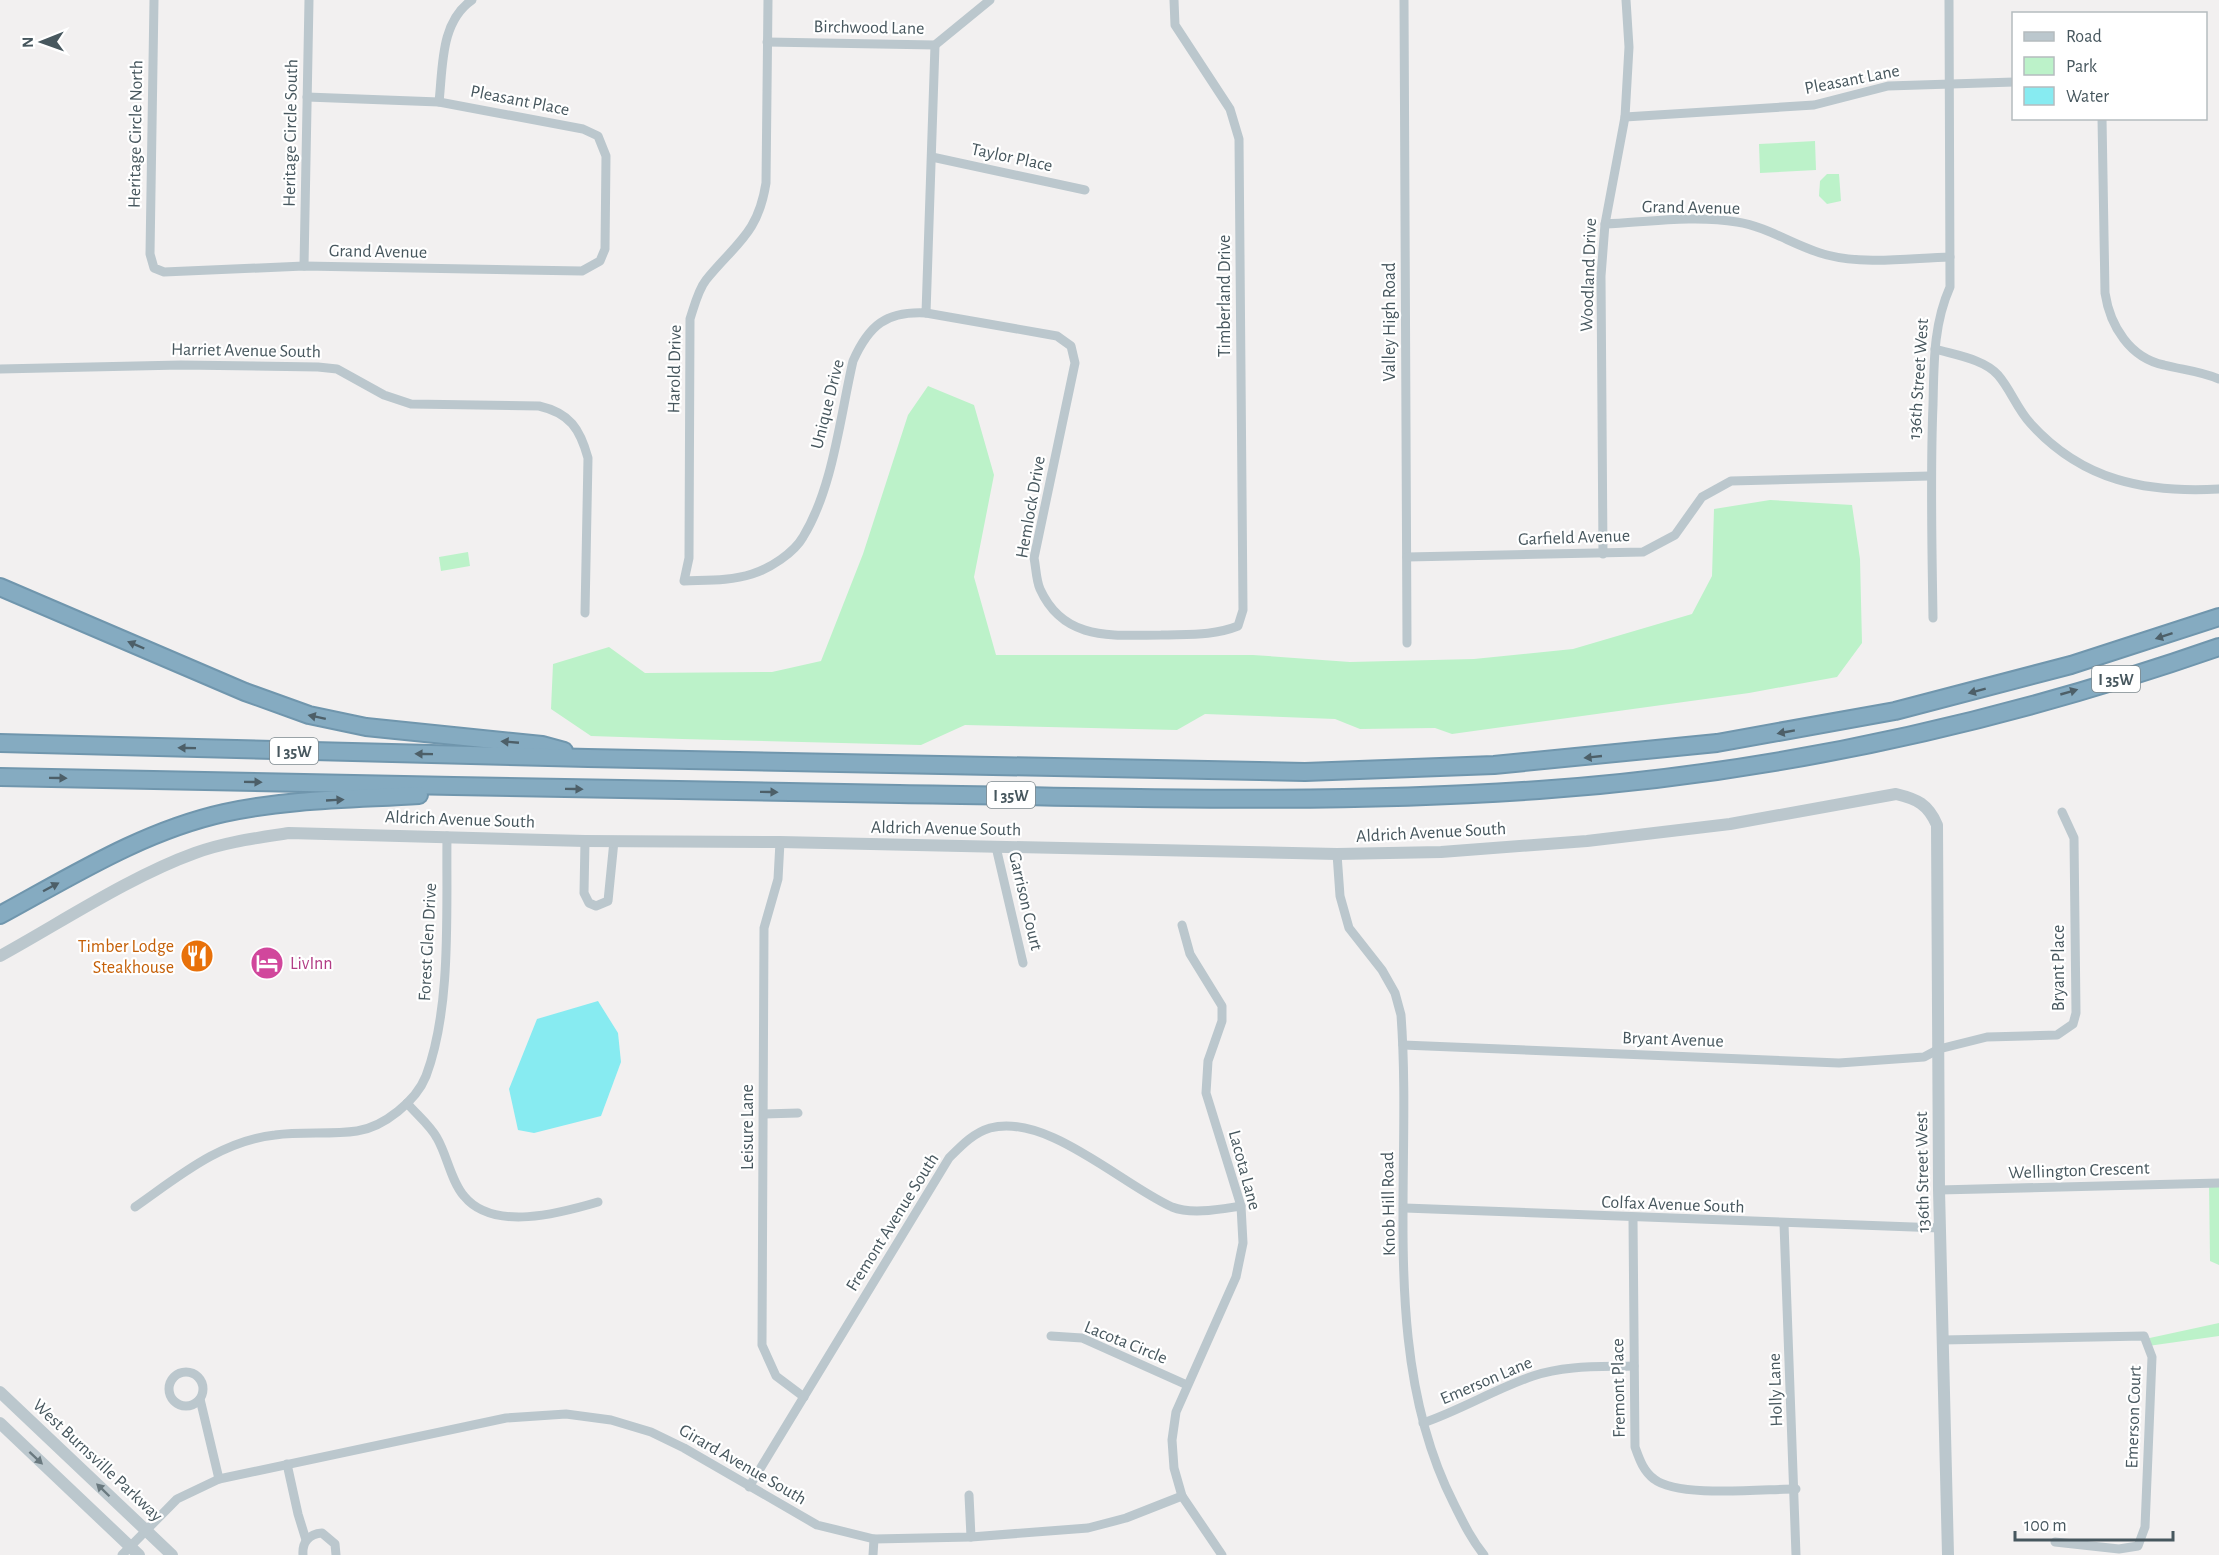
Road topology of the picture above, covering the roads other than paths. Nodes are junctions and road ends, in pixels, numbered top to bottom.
1 (154, 0) edge
2 (309, 0) edge
3 (472, 0) edge
4 (768, 0) edge
5 (990, 0) edge
6 (1174, 0) edge
7 (1404, 0) edge
8 (1626, 0) edge
9 (1949, 0) edge
10 (767, 42) junction
11 (935, 45) junction
12 (1949, 82) junction
13 (2012, 82) edge
14 (307, 97) junction
15 (439, 102) junction
16 (1625, 117) junction
17 (2102, 120) edge
18 (932, 156) junction
19 (1085, 190) dead end
20 (1605, 224) junction
21 (1950, 257) junction
22 (600, 261) joint
23 (304, 267) junction
24 (154, 268) joint
25 (926, 313) junction
26 (1935, 349) junction
27 (0, 369) edge
28 (2219, 379) edge
29 (1930, 476) junction
30 (2219, 489) edge
31 (1603, 554) junction
32 (1407, 557) junction
33 (684, 581) joint
34 (0, 587) edge
35 (1243, 610) joint
36 (585, 614) dead end
37 (2219, 617) edge
38 (1933, 618) dead end
39 (1407, 643) dead end
40 (2219, 647) edge
41 (0, 743) edge
42 (588, 758) junction
43 (0, 777) edge
44 (548, 788) junction
45 (1915, 798) joint
46 (2062, 812) dead end
47 (447, 836) junction
48 (585, 841) junction
49 (614, 841) junction
50 (780, 842) junction
51 (996, 847) junction
52 (1337, 854) junction
53 (0, 915) edge
54 (1182, 925) dead end
55 (0, 956) edge
56 (1023, 963) dead end
57 (1403, 1045) junction
58 (1939, 1049) junction
59 (407, 1103) junction
60 (798, 1113) dead end
61 (764, 1114) junction
62 (2219, 1183) edge
63 (1939, 1190) junction
64 (598, 1202) dead end
65 (1241, 1206) junction
66 (135, 1207) dead end
67 (1405, 1208) junction
68 (1633, 1219) junction
69 (1785, 1224) junction
70 (1940, 1228) junction
71 (1051, 1336) dead end
72 (1942, 1340) junction
73 (1634, 1366) junction
74 (1187, 1385) junction
75 (0, 1392) edge
76 (804, 1397) junction
77 (200, 1399) dead end
78 (0, 1423) edge
79 (1423, 1423) junction
80 (287, 1464) junction
81 (219, 1479) junction
82 (749, 1487) junction
83 (1796, 1489) junction
84 (969, 1495) dead end
85 (1182, 1496) junction
86 (146, 1530) junction
87 (971, 1537) junction
88 (874, 1539) junction
89 (306, 1540) junction
90 (2055, 1542) dead end
91 (130, 1552) edge
92 (172, 1555) edge
93 (303, 1555) edge
94 (336, 1555) edge
95 (873, 1555) edge
96 (1222, 1555) edge
97 (1484, 1555) edge
98 (1796, 1555) edge
99 (1948, 1555) edge

1 - 24 street, Heritage Circle North
2 - 14 street, Heritage Circle South
3 - 15 street
4 - 10 street, Harold Drive
5 - 11 street, Birchwood Lane
6 - 35 street, Timberland Drive
7 - 32 street, Valley High Road
8 - 16 street, Woodland Drive
9 - 12 street, 136th Street West
10 - 11 street, Birchwood Lane
10 - 33 street, Harold Drive
11 - 18 street
12 - 13 street, Pleasant Lane
12 - 16 street, Pleasant Lane
12 - 21 street, 136th Street West
14 - 15 street, Pleasant Place
14 - 23 street, Heritage Circle South
15 - 22 street, Pleasant Place
16 - 20 street, Woodland Drive
17 - 28 street
18 - 19 street, Taylor Place
18 - 25 street
20 - 21 street, Grand Avenue
20 - 31 street, Woodland Drive
21 - 26 street, 136th Street West
22 - 23 street, Grand Avenue
23 - 24 street, Grand Avenue
25 - 33 street, Unique Drive
25 - 35 street, Hemlock Drive
26 - 29 street, 136th Street West
26 - 30 street
27 - 36 street, Harriet Avenue South
29 - 31 street, Garfield Avenue
29 - 38 street, 136th Street West
31 - 32 street, Garfield Avenue
32 - 39 street, Valley High Road
42 -> 34 highway
37 -> 42 highway, I 35W
44 -> 40 highway, I 35W
42 -> 41 highway, I 35W
43 -> 44 highway, I 35W
53 -> 44 highway
45 - 52 street, Aldrich Avenue South
45 - 58 street, 136th Street West
46 - 58 street, Bryant Place
47 - 48 street, Aldrich Avenue South
47 - 55 street, Aldrich Avenue South
47 - 59 street, Forest Glen Drive
48 - 49 street, Aldrich Avenue South
48 - 49 street
49 - 50 street, Aldrich Avenue South
50 - 51 street, Aldrich Avenue South
50 - 61 street, Leisure Lane
51 - 52 street, Aldrich Avenue South
51 - 56 street, Garrison Court
52 - 57 street, Knob Hill Road
54 - 65 street, Lacota Lane
57 - 58 street, Bryant Avenue
57 - 67 street, Knob Hill Road
58 - 63 street, 136th Street West
59 - 64 street
59 - 66 street, Forest Glen Drive
60 - 61 street
61 - 76 street, Leisure Lane
62 - 63 street, Wellington Crescent
63 - 70 street, 136th Street West
65 - 74 street, Lacota Lane
65 - 76 street, Fremont Avenue South
67 - 68 street, Colfax Avenue South
67 - 79 street, Knob Hill Road
68 - 69 street, Colfax Avenue South
68 - 73 street, Fremont Place
69 - 70 street, Colfax Avenue South
69 - 83 street, Holly Lane
70 - 72 street, 136th Street West
71 - 74 street, Lacota Circle
72 - 90 street, Emerson Court
72 - 99 street, 136th Street West
73 - 79 street, Emerson Lane
73 - 83 street, Fremont Place
74 - 85 street, Lacota Lane
86 -> 75 street, West Burnsville Parkway
76 - 82 street, Fremont Avenue South
77 - 81 street
78 -> 91 street
79 - 97 street, Knob Hill Road
80 - 81 street, Girard Avenue South
80 - 82 street, Girard Avenue South
80 - 89 street
81 - 86 street, Girard Avenue South
82 - 88 street, Girard Avenue South
83 - 98 street, Holly Lane
84 - 87 street
85 - 87 street, Girard Avenue South
85 - 96 street, Lacota Lane
86 - 91 street, Girard Avenue South
86 - 92 street, West Burnsville Parkway
87 - 88 street, Girard Avenue South
88 - 95 street
89 - 93 street
89 - 94 street

